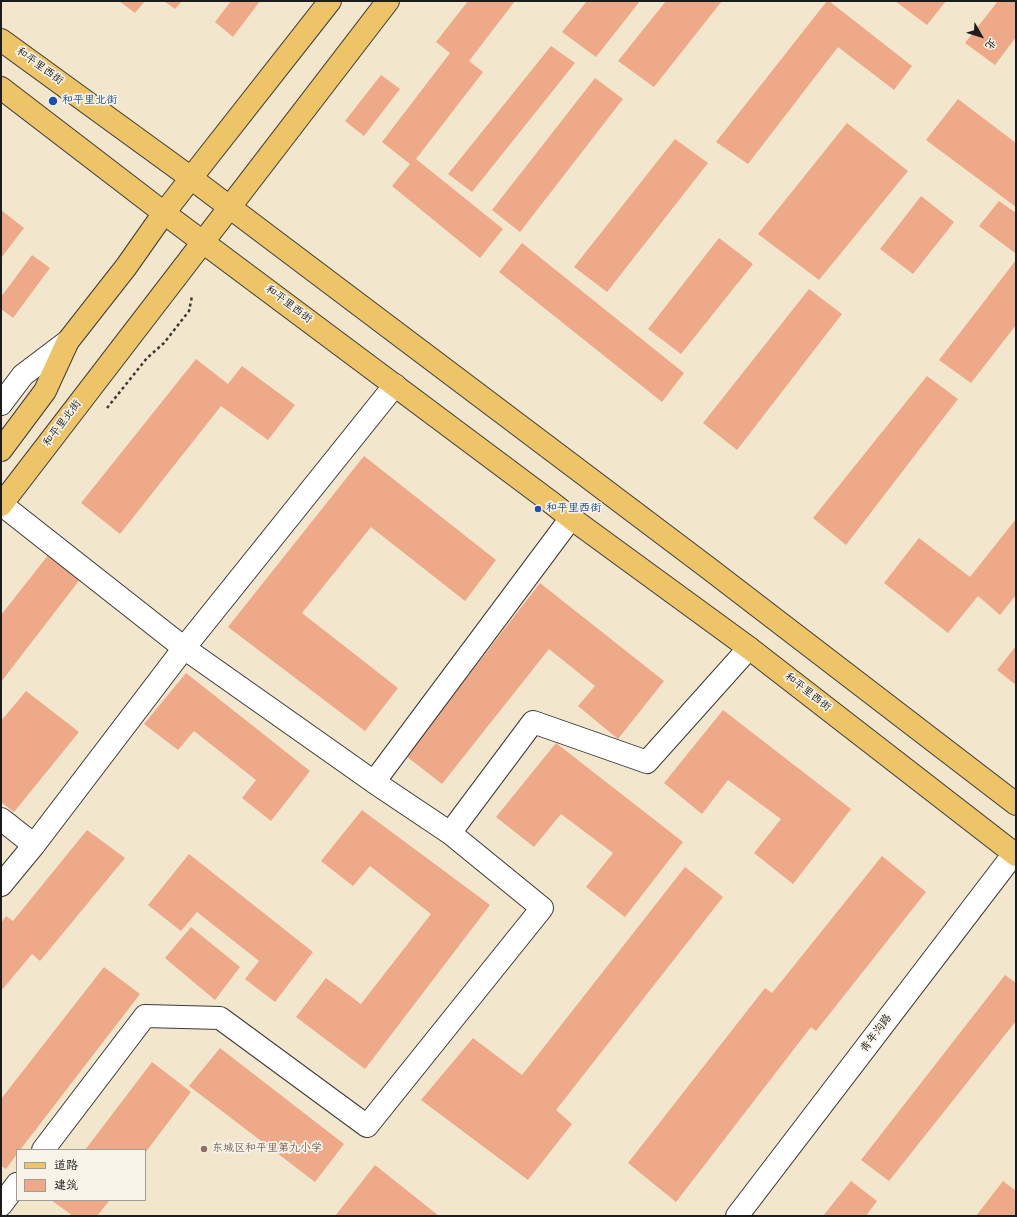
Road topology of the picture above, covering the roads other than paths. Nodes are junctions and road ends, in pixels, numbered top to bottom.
1 (330, 1) edge
2 (388, 1) edge
3 (1, 40) edge
4 (1, 88) edge
5 (191, 178) junction
6 (229, 207) junction
7 (164, 213) junction
8 (202, 241) junction
9 (68, 341) junction
10 (395, 385) junction
11 (1, 404) edge
12 (1, 450) edge
13 (1, 505) edge
14 (571, 518) junction
15 (184, 648) junction
16 (749, 648) junction
17 (374, 782) junction
18 (1016, 804) edge
19 (1, 819) edge
20 (450, 834) junction
21 (34, 845) junction
22 (1015, 854) edge
23 (1, 885) edge
24 (44, 1149) edge
25 (16, 1185) edge
26 (1, 1205) edge
27 (737, 1216) edge

1 - 5 main road
2 - 6 main road, 和平里北街
3 - 5 main road, 和平里西街
4 - 7 main road, 和平里西街
5 - 6 main road, 和平里西街
5 - 7 main road
6 - 8 main road, 和平里北街
6 - 18 main road, 和平里西街
7 - 8 main road, 和平里西街
7 - 9 main road
8 - 10 main road, 和平里西街
8 - 13 main road, 和平里北街
9 - 11 street
9 - 12 main road
10 - 14 main road, 和平里西街
10 - 15 street
13 - 15 street
14 - 16 main road, 和平里西街
14 - 17 street
15 - 17 street
15 - 21 street
16 - 20 street
16 - 22 main road, 和平里西街
17 - 20 street
19 - 21 street
20 - 24 street
21 - 23 street
22 - 27 street, 青年沟路
25 - 26 street

